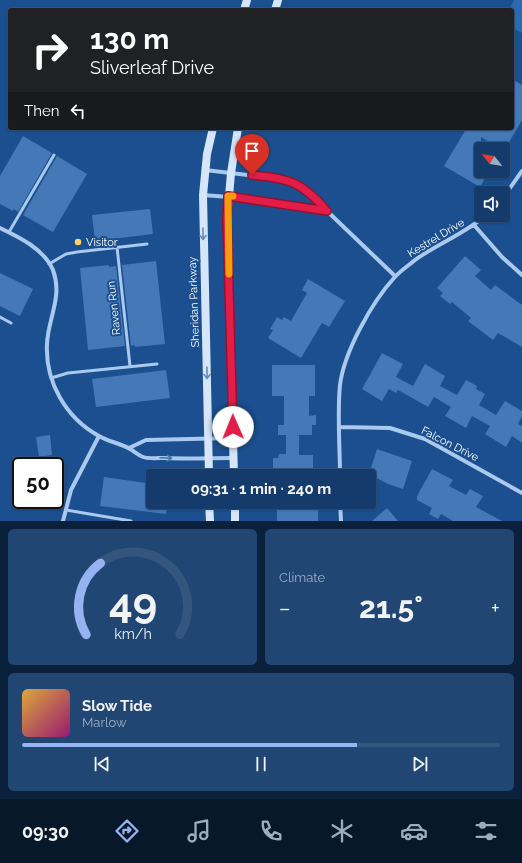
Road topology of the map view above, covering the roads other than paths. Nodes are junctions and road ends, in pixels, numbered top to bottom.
1 (213, 130) edge
2 (238, 130) edge
3 (54, 155) dead end
4 (205, 170) junction
5 (522, 171) edge
6 (230, 173) junction
7 (510, 188) edge
8 (203, 195) junction
9 (228, 196) junction
10 (327, 211) junction
11 (478, 222) edge
12 (474, 226) junction
13 (0, 228) edge
14 (9, 232) junction
15 (147, 244) dead end
16 (117, 247) junction
17 (49, 264) junction
18 (522, 275) edge
19 (395, 276) junction
20 (0, 317) edge
21 (11, 323) dead end
22 (157, 364) dead end
23 (130, 366) junction
24 (51, 378) junction
25 (340, 427) junction
26 (98, 436) junction
27 (233, 438) junction
28 (207, 439) junction
29 (130, 448) junction
30 (208, 458) junction
31 (234, 458) junction
32 (209, 469) edge
33 (234, 469) edge
34 (340, 469) edge
35 (522, 493) edge
36 (209, 509) edge
37 (235, 509) edge
38 (340, 509) edge
39 (66, 510) junction
40 (63, 521) edge
41 (130, 521) edge
42 (210, 521) edge
43 (235, 521) edge
44 (341, 521) edge

1 - 4 main road, Sheridan Parkway
2 - 6 main road
3 - 14 lane
4 - 6 street
4 - 8 main road, Sheridan Parkway
5 - 7 street
6 - 9 main road
6 - 10 street
8 - 9 street
8 -> 28 main road, Sheridan Parkway
9 - 10 street
9 - 27 main road
10 - 19 street
11 - 12 street, Kestrel Drive
12 - 18 street
12 - 19 street, Kestrel Drive
13 - 14 street
14 - 17 street
15 - 16 lane
16 - 17 lane
16 - 23 lane, Raven Run
17 - 24 street
19 - 25 street, Kestrel Drive
20 - 21 lane
22 - 23 lane
23 - 24 lane
24 - 26 street
25 - 34 street, Kestrel Drive
25 - 35 street, Falcon Drive
26 - 29 street
26 - 39 street
27 - 28 street
27 - 31 main road
28 - 29 street
28 - 30 main road, Sheridan Parkway
29 -> 30 street
30 - 31 street
30 - 32 main road, Sheridan Parkway
31 - 33 main road
36 - 42 main road
37 - 43 main road
38 - 44 street
39 - 40 street
39 - 41 lane

